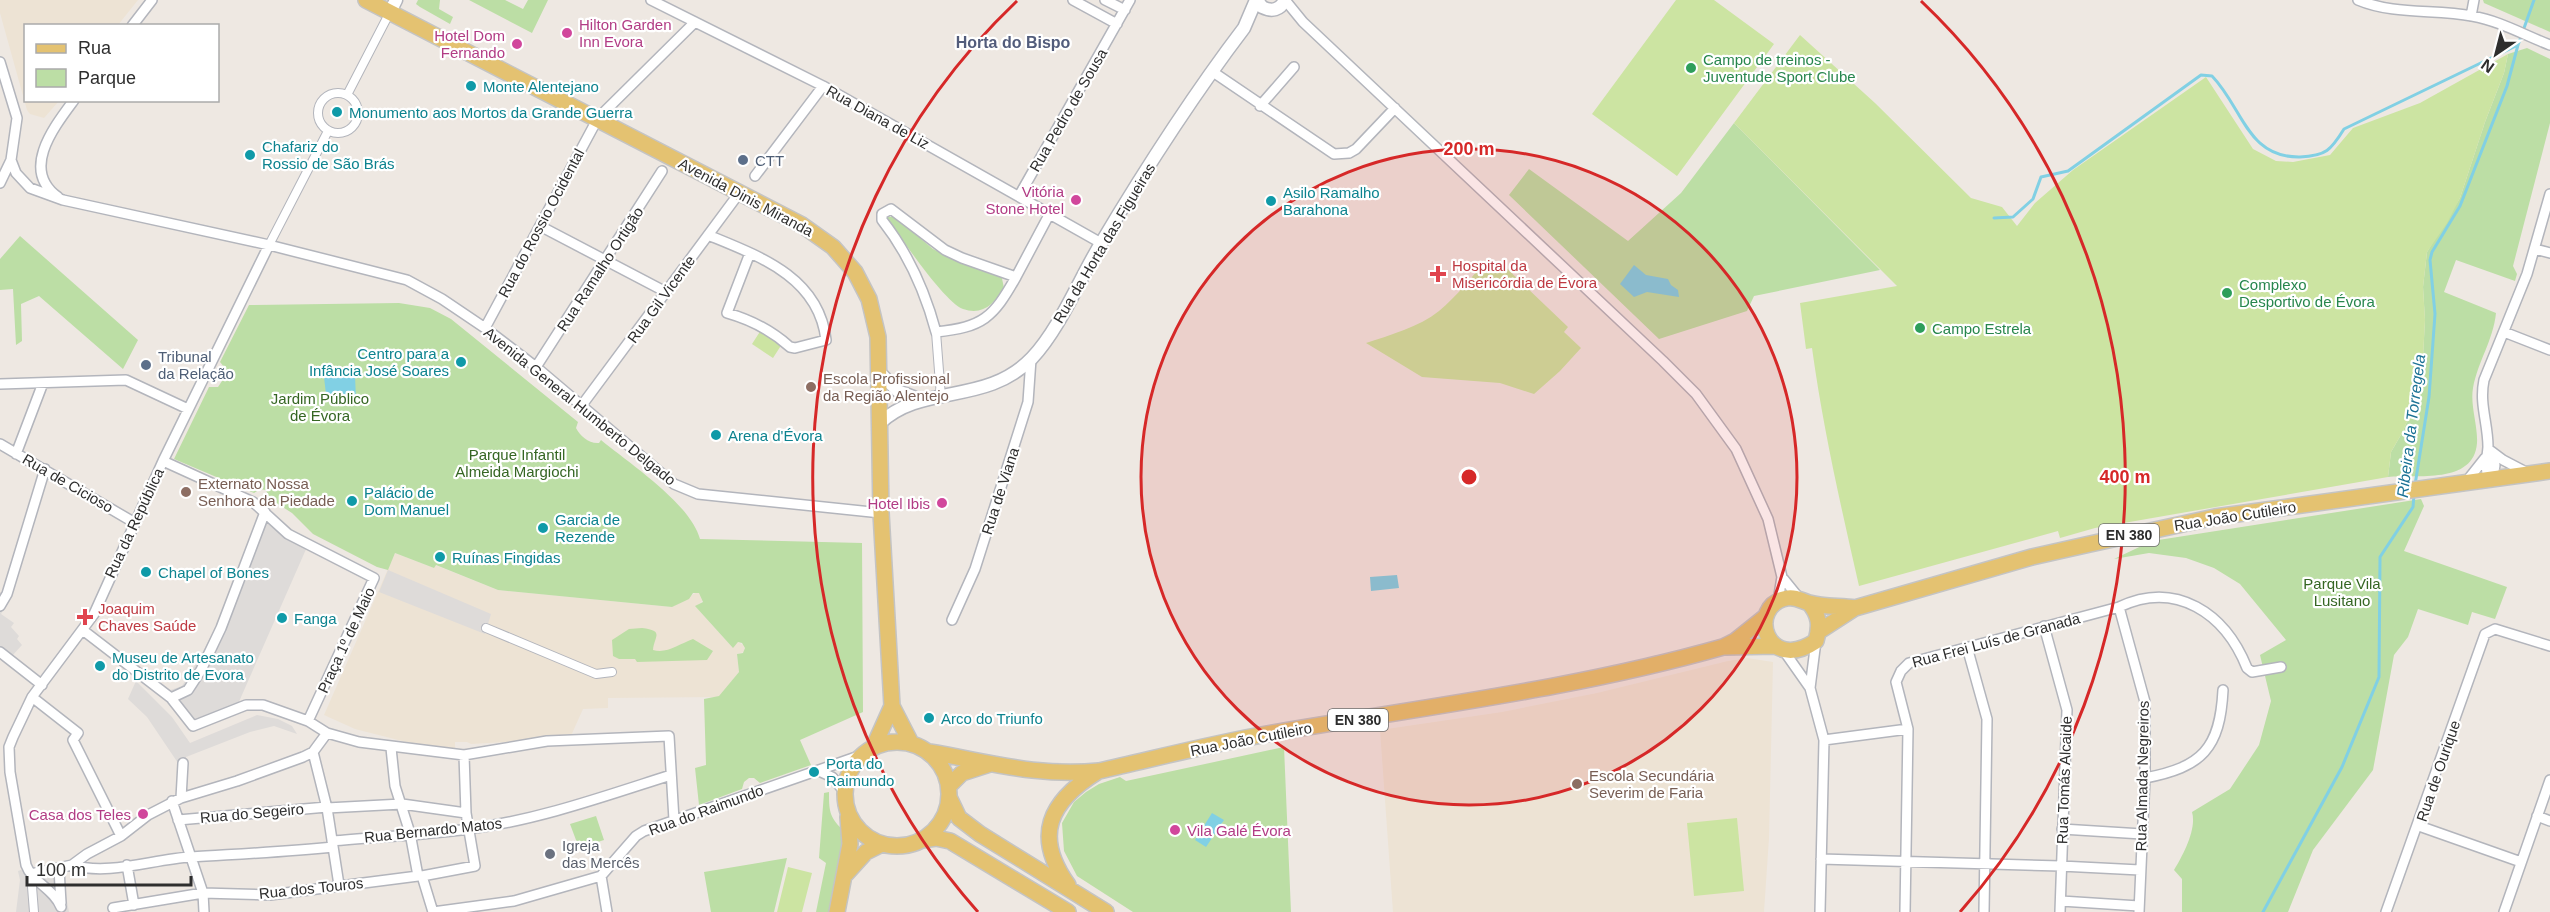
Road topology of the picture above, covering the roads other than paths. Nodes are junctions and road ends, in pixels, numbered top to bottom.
1 (152, 0) edge
2 (366, 0) edge
3 (651, 0) edge
4 (1073, 0) edge
5 (1105, 0) edge
6 (1130, 0) edge
7 (1256, 0) edge
8 (2358, 0) edge
9 (2474, 0) edge
10 (1279, 4) edge
11 (393, 6) edge
12 (1125, 10) junction
13 (2470, 16) junction
14 (695, 22) junction
15 (134, 24) edge
16 (1117, 24) junction
17 (1244, 28) junction
18 (2548, 44) edge
19 (0, 62) edge
20 (1294, 67) dead end
21 (1213, 72) junction
22 (823, 86) junction
23 (347, 95) junction
24 (73, 102) edge
25 (1260, 106) junction
26 (1395, 108) junction
27 (598, 118) junction
28 (328, 131) junction
29 (11, 160) junction
30 (662, 171) dead end
31 (755, 176) dead end
32 (20, 179) junction
33 (0, 184) edge
34 (740, 192) junction
35 (2550, 194) edge
36 (1019, 196) junction
37 (63, 200) junction
38 (1050, 213) junction
39 (540, 226) junction
40 (708, 235) junction
41 (1101, 243) junction
42 (269, 245) junction
43 (2535, 249) junction
44 (750, 253) junction
45 (2550, 253) edge
46 (607, 260) junction
47 (1016, 277) junction
48 (666, 292) junction
49 (485, 328) junction
50 (936, 332) junction
51 (2504, 332) junction
52 (2550, 350) edge
53 (1030, 359) junction
54 (536, 367) junction
55 (879, 372) junction
56 (43, 383) junction
57 (0, 384) edge
58 (941, 397) junction
59 (921, 400) junction
60 (879, 401) junction
61 (582, 405) junction
62 (188, 409) junction
63 (880, 423) junction
64 (0, 444) edge
65 (2488, 452) junction
66 (16, 454) junction
67 (163, 461) junction
68 (45, 469) junction
69 (2550, 471) edge
70 (2532, 474) junction
71 (2489, 480) junction
72 (2466, 483) junction
73 (265, 512) junction
74 (880, 513) junction
75 (135, 523) junction
76 (1782, 577) junction
77 (1804, 600) junction
78 (1778, 601) junction
79 (0, 606) edge
80 (2119, 607) junction
81 (1855, 608) junction
82 (1765, 617) junction
83 (952, 620) dead end
84 (2044, 626) junction
85 (486, 628) dead end
86 (84, 630) junction
87 (1817, 637) junction
88 (2550, 646) edge
89 (1723, 647) junction
90 (1966, 647) junction
91 (1780, 649) junction
92 (0, 652) edge
93 (2282, 667) dead end
94 (612, 672) dead end
95 (42, 685) junction
96 (1810, 688) junction
97 (2223, 690) dead end
98 (32, 697) junction
99 (171, 698) junction
100 (892, 706) junction
101 (308, 721) junction
102 (1908, 729) junction
103 (327, 733) junction
104 (73, 740) junction
105 (1824, 740) junction
106 (911, 743) junction
107 (874, 746) junction
108 (391, 748) junction
109 (65, 749) dead end
110 (313, 752) junction
111 (929, 752) junction
112 (464, 755) junction
113 (859, 756) junction
114 (0, 760) edge
115 (183, 763) dead end
116 (991, 764) junction
117 (9, 765) junction
118 (819, 771) junction
119 (1099, 771) junction
120 (672, 775) junction
121 (2145, 778) junction
122 (2550, 780) edge
123 (844, 791) junction
124 (949, 791) junction
125 (177, 800) junction
126 (402, 804) junction
127 (327, 808) junction
128 (466, 813) junction
129 (848, 814) junction
130 (2537, 816) junction
131 (178, 820) junction
132 (674, 820) junction
133 (2550, 821) edge
134 (2419, 826) junction
135 (468, 829) junction
136 (2062, 829) junction
137 (410, 834) junction
138 (2142, 834) junction
139 (121, 836) junction
140 (922, 840) junction
141 (332, 844) junction
142 (882, 844) junction
143 (189, 857) junction
144 (1821, 859) junction
145 (1906, 862) junction
146 (2521, 862) junction
147 (72, 864) junction
148 (1984, 864) junction
149 (127, 865) junction
150 (2061, 866) junction
151 (59, 869) junction
152 (2140, 870) junction
153 (29, 871) junction
154 (420, 876) junction
155 (601, 876) junction
156 (841, 881) junction
157 (339, 885) junction
158 (1071, 890) junction
159 (203, 893) junction
160 (2061, 901) junction
161 (134, 905) junction
162 (113, 908) dead end
163 (482, 909) edge
164 (2139, 909) edge
165 (61, 910) edge
166 (34, 912) edge
167 (204, 912) edge
168 (435, 912) edge
169 (607, 912) edge
170 (837, 912) edge
171 (1068, 912) edge
172 (1106, 912) edge
173 (1820, 912) edge
174 (1905, 912) edge
175 (1984, 912) edge
176 (2060, 912) edge
177 (2386, 912) edge
178 (2504, 912) edge

1 - 15 street
2 - 11 main road, Avenida Dinis Miranda
3 - 14 street, Rua Diana de Liz
4 - 16 street
5 - 12 street
6 - 12 street, Rua Pedro de Sousa
7 - 10 street
7 - 17 street, Rua da Horta das Figueiras
8 - 13 street
9 - 13 street
10 - 17 street, Rua da Horta das Figueiras
10 - 26 street
11 - 23 street
11 - 27 main road, Avenida Dinis Miranda
12 - 16 street, Rua Pedro de Sousa
13 - 18 street
14 - 22 street, Rua Diana de Liz
14 - 27 street, Rua do Rossio Ocidental
16 - 36 street, Rua Pedro de Sousa
17 - 21 street, Rua da Horta das Figueiras
19 - 29 street
20 - 25 street
21 - 25 street
21 - 41 street, Rua da Horta das Figueiras
22 - 31 street
22 - 36 street, Rua Diana de Liz
23 - 28 street
23 - 28 street
24 - 37 street
25 - 26 street
26 - 76 street
27 - 34 main road, Avenida Dinis Miranda
27 - 39 street, Rua do Rossio Ocidental
28 - 42 street
29 - 32 street
29 - 33 street
30 - 46 street, Rua Ramalho Ortigão
32 - 33 street
32 - 37 street, Avenida General Humberto Delgado
34 - 40 street, Rua Gil Vicente
34 - 55 main road, Avenida Dinis Miranda
35 - 43 street
36 - 38 street, Rua Diana de Liz
37 - 42 street, Avenida General Humberto Delgado
38 - 41 street, Rua Diana de Liz
38 - 47 street
39 - 46 street
39 - 49 street, Rua do Rossio Ocidental
40 - 44 street
40 - 48 street, Rua Gil Vicente
41 - 53 street, Rua da Horta das Figueiras
42 - 49 street, Avenida General Humberto Delgado
42 - 62 street, Rua da República
43 - 45 street
43 - 51 street
44 - 44 street
46 - 48 street
46 - 54 street, Rua Ramalho Ortigão
47 - 50 street
47 - 50 street
48 - 61 street, Rua Gil Vicente
49 - 54 street, Avenida General Humberto Delgado
50 - 58 street
51 - 52 street
51 - 65 street
53 - 58 street, Rua da Horta das Figueiras
53 - 83 street, Rua de Viana
54 - 61 street, Avenida General Humberto Delgado
55 - 59 street
55 - 60 main road, Avenida Dinis Miranda
56 - 57 street
56 - 62 street
56 - 66 street
58 - 59 street, Rua da Horta das Figueiras
59 - 60 street, Rua da Horta das Figueiras
59 - 63 street, Rua da Horta das Figueiras
60 - 63 main road, Avenida Dinis Miranda
61 - 74 street, Avenida General Humberto Delgado
62 - 67 street, Rua da República
63 - 74 main road, Avenida Dinis Miranda
64 - 66 street, Rua de Cicioso
65 - 70 street
65 - 71 street
65 - 72 street
66 - 68 street, Rua de Cicioso
67 - 73 street
67 - 75 street, Rua da República
68 - 75 street, Rua de Cicioso
68 - 79 street
69 - 70 main road, Rua João Cutileiro / EN 380
70 - 71 main road, Rua João Cutileiro / EN 380
71 - 72 main road, Rua João Cutileiro / EN 380
72 - 81 main road, Rua João Cutileiro / EN 380
73 - 99 street
73 - 101 street, Praça 1º de Maio
74 - 100 main road, Avenida Dinis Miranda
75 - 86 street, Rua da República
76 - 77 street
76 - 78 street
77 - 78 main road, Rua João Cutileiro
77 - 81 main road, Rua João Cutileiro / EN 380
77 - 87 main road
78 - 82 main road, Rua João Cutileiro
80 - 84 street, Rua Frei Luís de Granada
80 - 93 street, Rua Frei Luís de Granada
80 - 121 street, Rua Almada Negreiros
81 - 87 main road, Rua João Cutileiro / EN 380
82 - 89 main road, Rua João Cutileiro / EN 380
82 - 91 main road
84 - 90 street, Rua Frei Luís de Granada
84 - 136 street, Rua Tomás Alcaide
85 - 94 street
86 - 95 street, Rua da República
86 - 99 street
87 - 91 main road, Rua João Cutileiro
87 - 96 street
88 - 134 street, Rua de Ourique
89 - 91 main road, Rua João Cutileiro / EN 380
89 - 119 main road, Rua João Cutileiro / EN 380
90 - 102 street, Rua Frei Luís de Granada
90 - 148 street
91 - 96 street
92 - 95 street
95 - 98 street, Rua da República
96 - 105 street
97 - 121 street
98 - 104 street
98 - 117 street, Rua da República
99 - 101 street
100 - 106 main road, Avenida Dinis Miranda
100 - 107 main road, Avenida Dinis Miranda
101 - 103 street
102 - 105 street
102 - 145 street, Rua Frei Luís de Granada
103 - 108 street
103 - 110 street
104 - 109 street
104 - 139 street
105 - 144 street
106 - 107 main road
106 - 111 main road
107 - 113 main road
108 - 112 street
108 - 126 street
110 - 125 street
110 - 127 street
111 - 116 main road, Rua João Cutileiro / EN 380
111 - 124 main road
112 - 120 street
112 - 128 street
113 - 118 street, Rua do Raimundo
113 - 123 main road
114 - 117 street
115 - 125 street
116 - 119 main road, Rua João Cutileiro / EN 380
116 - 124 main road, Rua João Cutileiro / EN 380
117 - 153 street, Rua da República
118 - 123 street
118 - 132 street, Rua do Raimundo
119 - 158 main road
120 - 132 street
120 - 135 street, Rua Bernardo Matos
121 - 138 street, Rua Almada Negreiros
122 - 130 street
123 - 129 main road
124 - 140 main road
124 - 158 main road
125 - 131 street
125 - 139 street
126 - 127 street, Rua do Segeiro
126 - 128 street, Rua do Segeiro
126 - 137 street
127 - 131 street, Rua do Segeiro
127 - 141 street
128 - 135 street
129 - 142 main road
129 - 156 main road
130 - 133 street
130 - 146 street
131 - 143 street
132 - 155 street, Rua do Raimundo
134 - 146 street
134 - 177 street, Rua de Ourique
135 - 137 street, Rua Bernardo Matos
135 - 154 street, Rua dos Touros
136 - 138 street
136 - 150 street, Rua Tomás Alcaide
137 - 141 street, Rua Bernardo Matos
137 - 154 street
138 - 152 street, Rua Almada Negreiros
139 - 147 street
140 - 142 main road
140 - 171 main road
141 - 143 street, Rua Bernardo Matos
141 - 157 street
142 - 156 main road
143 - 149 street, Rua Bernardo Matos
143 - 159 street
144 - 145 street
144 - 173 street
145 - 148 street
145 - 174 street, Rua Frei Luís de Granada
146 - 178 street
147 - 149 street, Rua Bernardo Matos
147 - 151 street
148 - 150 street
148 - 175 street
149 - 161 street
150 - 152 street
150 - 160 street, Rua Tomás Alcaide
151 - 153 street
151 - 165 street
152 - 164 street, Rua Almada Negreiros
153 - 165 street
153 - 166 street
154 - 157 street, Rua dos Touros
154 - 168 street
155 - 163 street
155 - 169 street
156 - 170 main road
157 - 159 street, Rua dos Touros
158 - 172 main road
159 - 161 street, Rua dos Touros
159 - 167 street
160 - 164 street
160 - 176 street, Rua Tomás Alcaide
161 - 162 street, Rua dos Touros
163 - 168 street

